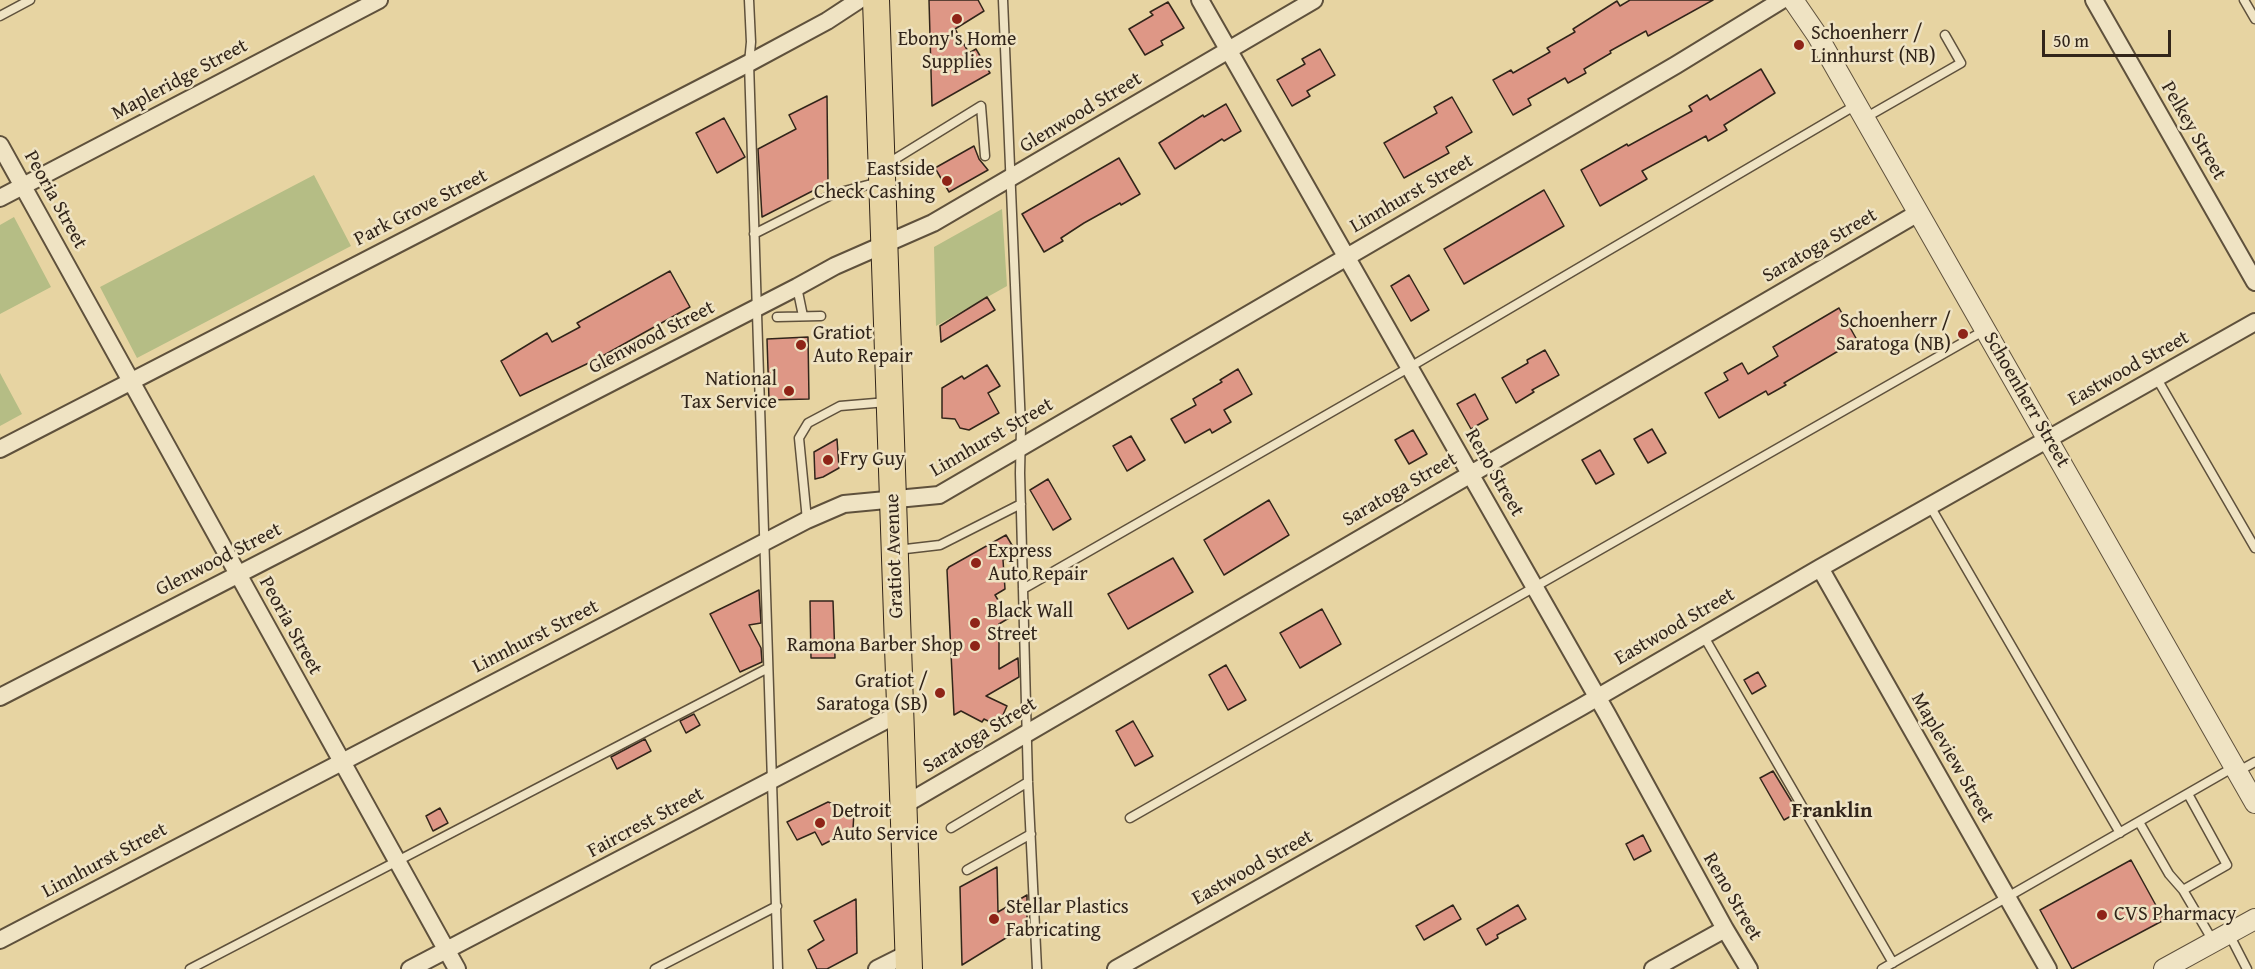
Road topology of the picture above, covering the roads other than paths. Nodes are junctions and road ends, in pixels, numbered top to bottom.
1 (30, 0) edge
2 (379, 0) edge
3 (749, 0) edge
4 (859, 0) edge
5 (876, 0) edge
6 (1003, 0) edge
7 (1200, 0) edge
8 (1314, 0) edge
9 (1782, 0) edge
10 (1793, 0) edge
11 (2094, 0) edge
12 (2244, 0) edge
13 (0, 16) edge
14 (2255, 19) edge
15 (1945, 35) dead end
16 (1228, 50) junction
17 (749, 63) junction
18 (1861, 111) junction
19 (0, 145) edge
20 (985, 156) dead end
21 (882, 174) junction
22 (1010, 179) junction
23 (23, 186) junction
24 (0, 198) edge
25 (1918, 213) junction
26 (754, 234) junction
27 (884, 243) junction
28 (1347, 256) junction
29 (2255, 282) edge
30 (797, 288) junction
31 (758, 308) junction
32 (803, 316) junction
33 (821, 316) dead end
34 (777, 317) dead end
35 (2255, 322) edge
36 (1985, 330) junction
37 (1410, 367) junction
38 (2156, 377) junction
39 (131, 381) junction
40 (890, 402) junction
41 (2047, 438) junction
42 (1020, 446) junction
43 (0, 449) edge
44 (1470, 474) junction
45 (893, 498) junction
46 (1021, 504) junction
47 (1929, 506) junction
48 (807, 520) junction
49 (765, 542) junction
50 (2255, 548) edge
51 (895, 550) junction
52 (1820, 568) junction
53 (237, 574) junction
54 (1534, 586) junction
55 (1023, 589) junction
56 (1703, 635) junction
57 (768, 668) junction
58 (0, 697) edge
59 (1597, 697) junction
60 (900, 713) junction
61 (1028, 732) junction
62 (342, 762) junction
63 (2255, 762) edge
64 (2236, 769) junction
65 (772, 780) junction
66 (1029, 782) junction
67 (2188, 794) junction
68 (2255, 803) edge
69 (904, 805) junction
70 (1130, 818) dead end
71 (2139, 822) junction
72 (951, 828) dead end
73 (2120, 833) junction
74 (1031, 834) junction
75 (396, 860) junction
76 (967, 870) dead end
77 (2183, 890) junction
78 (2007, 897) junction
79 (777, 906) junction
80 (2255, 919) edge
81 (1725, 929) junction
82 (2221, 938) junction
83 (0, 940) edge
84 (447, 950) junction
85 (909, 961) edge
86 (1893, 963) junction
87 (2255, 965) edge
88 (189, 969) edge
89 (410, 969) edge
90 (457, 969) edge
91 (655, 969) edge
92 (778, 969) edge
93 (877, 969) edge
94 (1037, 969) edge
95 (1116, 969) edge
96 (1653, 969) edge
97 (1749, 969) edge
98 (1882, 969) edge
99 (2048, 969) edge
100 (2164, 969) edge
101 (2248, 969) edge

1 - 13 lane
2 - 23 street, Mapleridge Street
3 - 17 lane
4 - 17 street, Park Grove Street
5 - 21 main road, Gratiot Avenue
6 - 22 lane
7 - 16 street, Reno Street
8 - 16 street, Glenwood Street
9 - 28 street, Linnhurst Street
10 - 18 street, Schoenherr Street
11 - 29 street, Pelkey Street
12 - 14 lane
15 - 18 lane
16 - 22 street, Glenwood Street
16 - 28 street, Reno Street
17 - 26 lane
17 - 39 street, Park Grove Street
18 - 25 street, Schoenherr Street
18 - 37 lane
19 - 23 street, Peoria Street
20 - 21 lane
21 - 26 lane
21 - 27 main road, Gratiot Avenue
22 - 27 street, Glenwood Street
22 - 42 lane
23 - 24 street, Mapleridge Street
23 - 39 street, Peoria Street
25 - 36 street, Schoenherr Street
25 - 44 street, Saratoga Street
26 - 31 lane
27 - 30 street, Glenwood Street
27 - 40 main road, Gratiot Avenue
28 - 37 street, Reno Street
28 - 42 street, Linnhurst Street
30 - 31 street, Glenwood Street
30 - 32 lane
31 - 49 lane
31 - 53 street, Glenwood Street
32 - 33 lane
32 - 34 lane
35 - 38 street, Eastwood Street
36 - 41 street, Schoenherr Street
36 - 54 lane
37 - 44 street, Reno Street
37 - 55 lane
38 - 41 street, Eastwood Street
38 - 50 lane
39 - 43 street, Park Grove Street
39 - 53 street, Peoria Street
40 - 45 main road, Gratiot Avenue
40 - 48 lane
41 - 47 street, Eastwood Street
41 - 64 street, Schoenherr Street
42 - 45 street, Linnhurst Street
42 - 46 lane
44 - 54 street, Reno Street
44 - 61 street, Saratoga Street
45 - 48 street, Linnhurst Street
45 - 51 main road, Gratiot Avenue
46 - 51 lane
46 - 55 lane
47 - 52 street, Eastwood Street
47 - 73 lane
48 - 49 street, Linnhurst Street
49 - 57 lane
49 - 62 street, Linnhurst Street
51 - 60 main road, Gratiot Avenue
52 - 56 street, Eastwood Street
52 - 78 street, Mapleview Street
53 - 58 street, Glenwood Street
53 - 62 street, Peoria Street
54 - 59 street, Reno Street
54 - 70 lane
55 - 61 lane
56 - 59 street, Eastwood Street
56 - 86 lane
57 - 65 lane
57 - 75 lane
59 - 81 street, Reno Street
59 - 95 street, Eastwood Street
60 - 65 street, Faircrest Street
60 - 69 main road, Gratiot Avenue
61 - 66 lane
61 - 69 street, Saratoga Street
62 - 75 street, Peoria Street
62 - 83 street, Linnhurst Street
63 - 64 lane
64 - 67 lane
64 - 68 street, Schoenherr Street
65 - 79 lane
65 - 84 street, Faircrest Street
66 - 72 lane
66 - 74 lane
67 - 71 lane
67 - 77 lane
69 - 85 main road, Gratiot Avenue
71 - 73 lane
71 - 77 lane
73 - 78 lane
74 - 76 lane
74 - 94 lane
75 - 84 street, Peoria Street
75 - 88 lane
77 - 82 lane
78 - 86 lane
78 - 99 street, Mapleview Street
79 - 91 lane
79 - 92 lane
80 - 82 street
81 - 96 street
81 - 97 street, Reno Street
82 - 100 street
82 - 101 lane
84 - 89 street, Faircrest Street
84 - 90 street, Peoria Street
85 - 93 street
86 - 98 lane
87 - 101 lane

